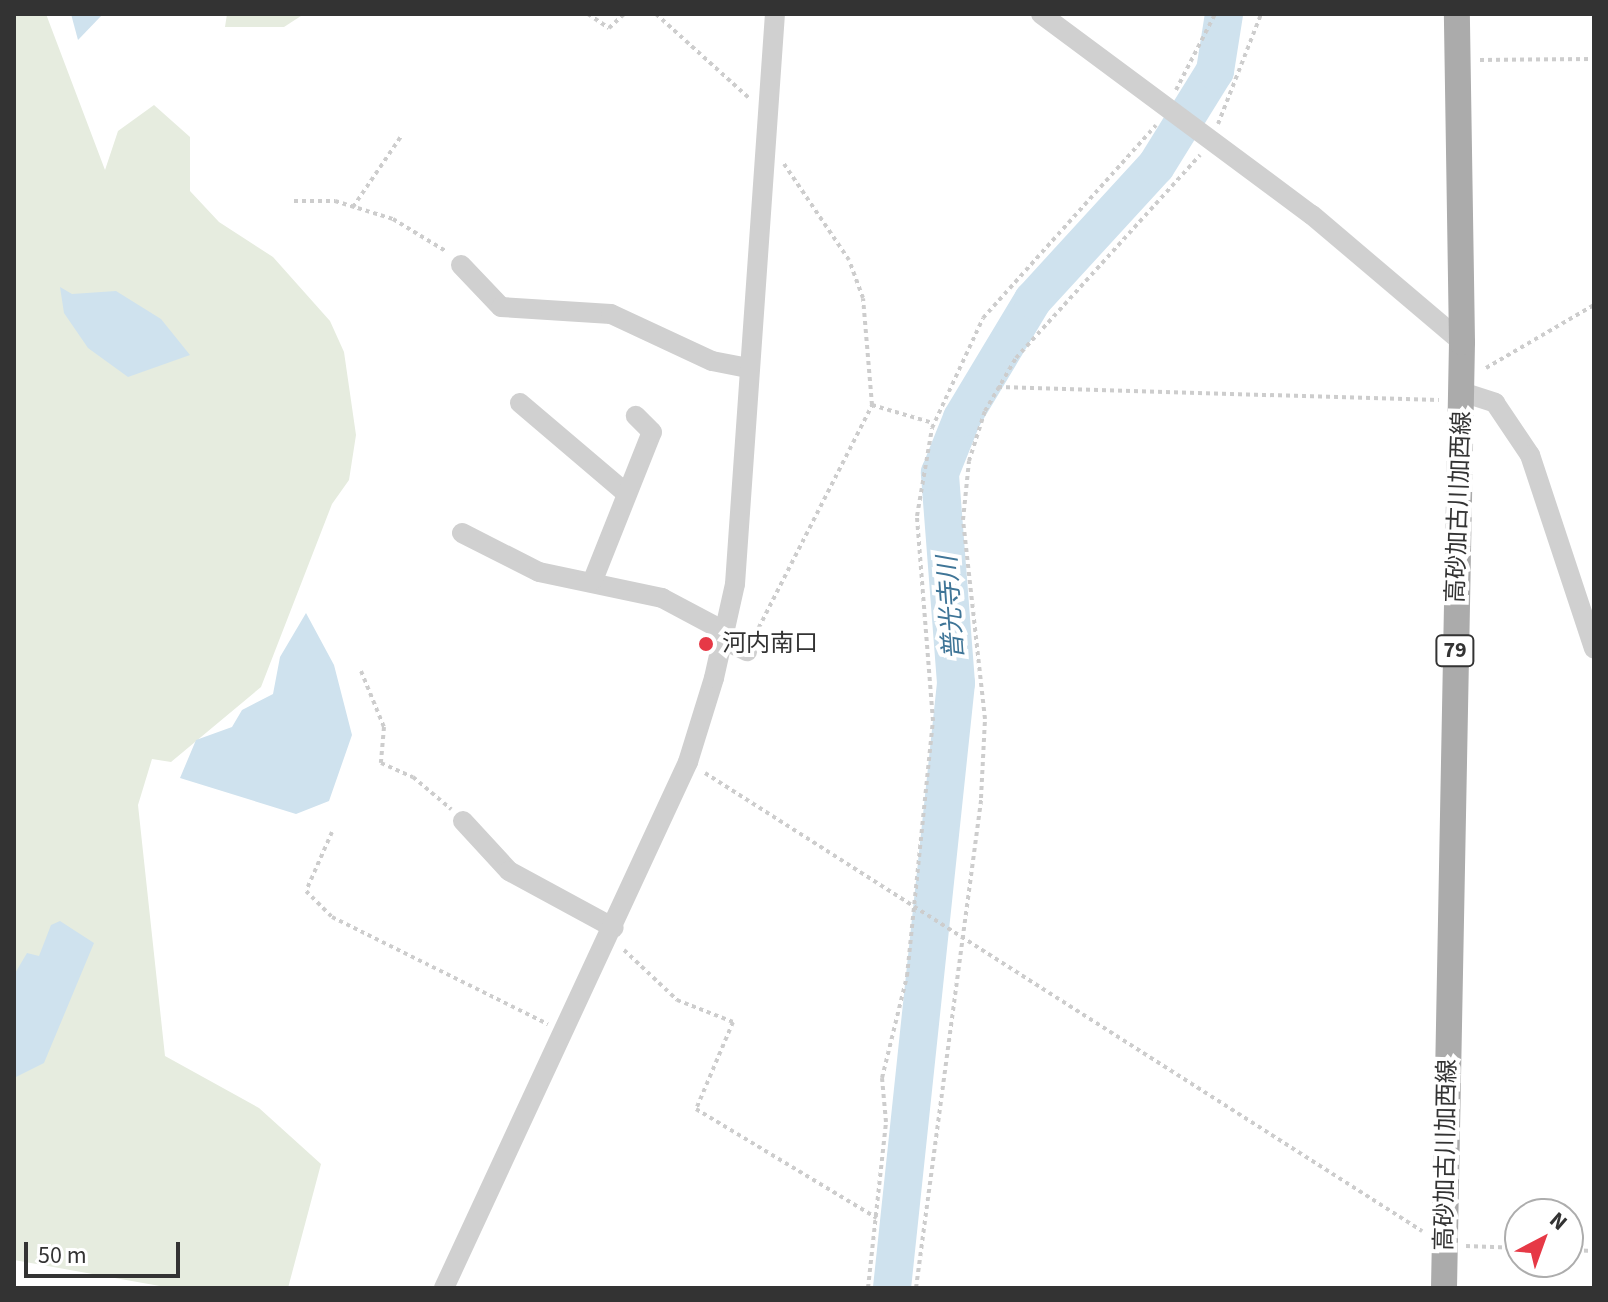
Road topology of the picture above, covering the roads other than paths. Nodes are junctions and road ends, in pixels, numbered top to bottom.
1 (775, 14) edge
2 (1041, 14) edge
3 (1457, 14) edge
4 (461, 265) road end
5 (1462, 342) junction
6 (747, 368) junction
7 (1462, 388) junction
8 (520, 403) dead end
9 (636, 416) dead end
10 (627, 494) junction
11 (462, 533) dead end
12 (593, 580) junction
13 (723, 635) junction
14 (1594, 649) edge
15 (747, 651) road end
16 (463, 821) road end
17 (611, 934) junction
18 (444, 1288) edge
19 (1444, 1288) edge

1 - 6 street
2 - 5 street
3 - 5 main road, 高砂加古川加西線 / 79
4 - 6 street
5 - 7 main road, 高砂加古川加西線 / 79
6 - 13 street
7 - 14 street
7 - 19 main road, 高砂加古川加西線 / 79
8 - 10 street
9 - 10 street
10 - 12 street
11 - 12 street
12 - 13 street
13 - 15 street
13 - 17 street
16 - 17 street
17 - 18 street

